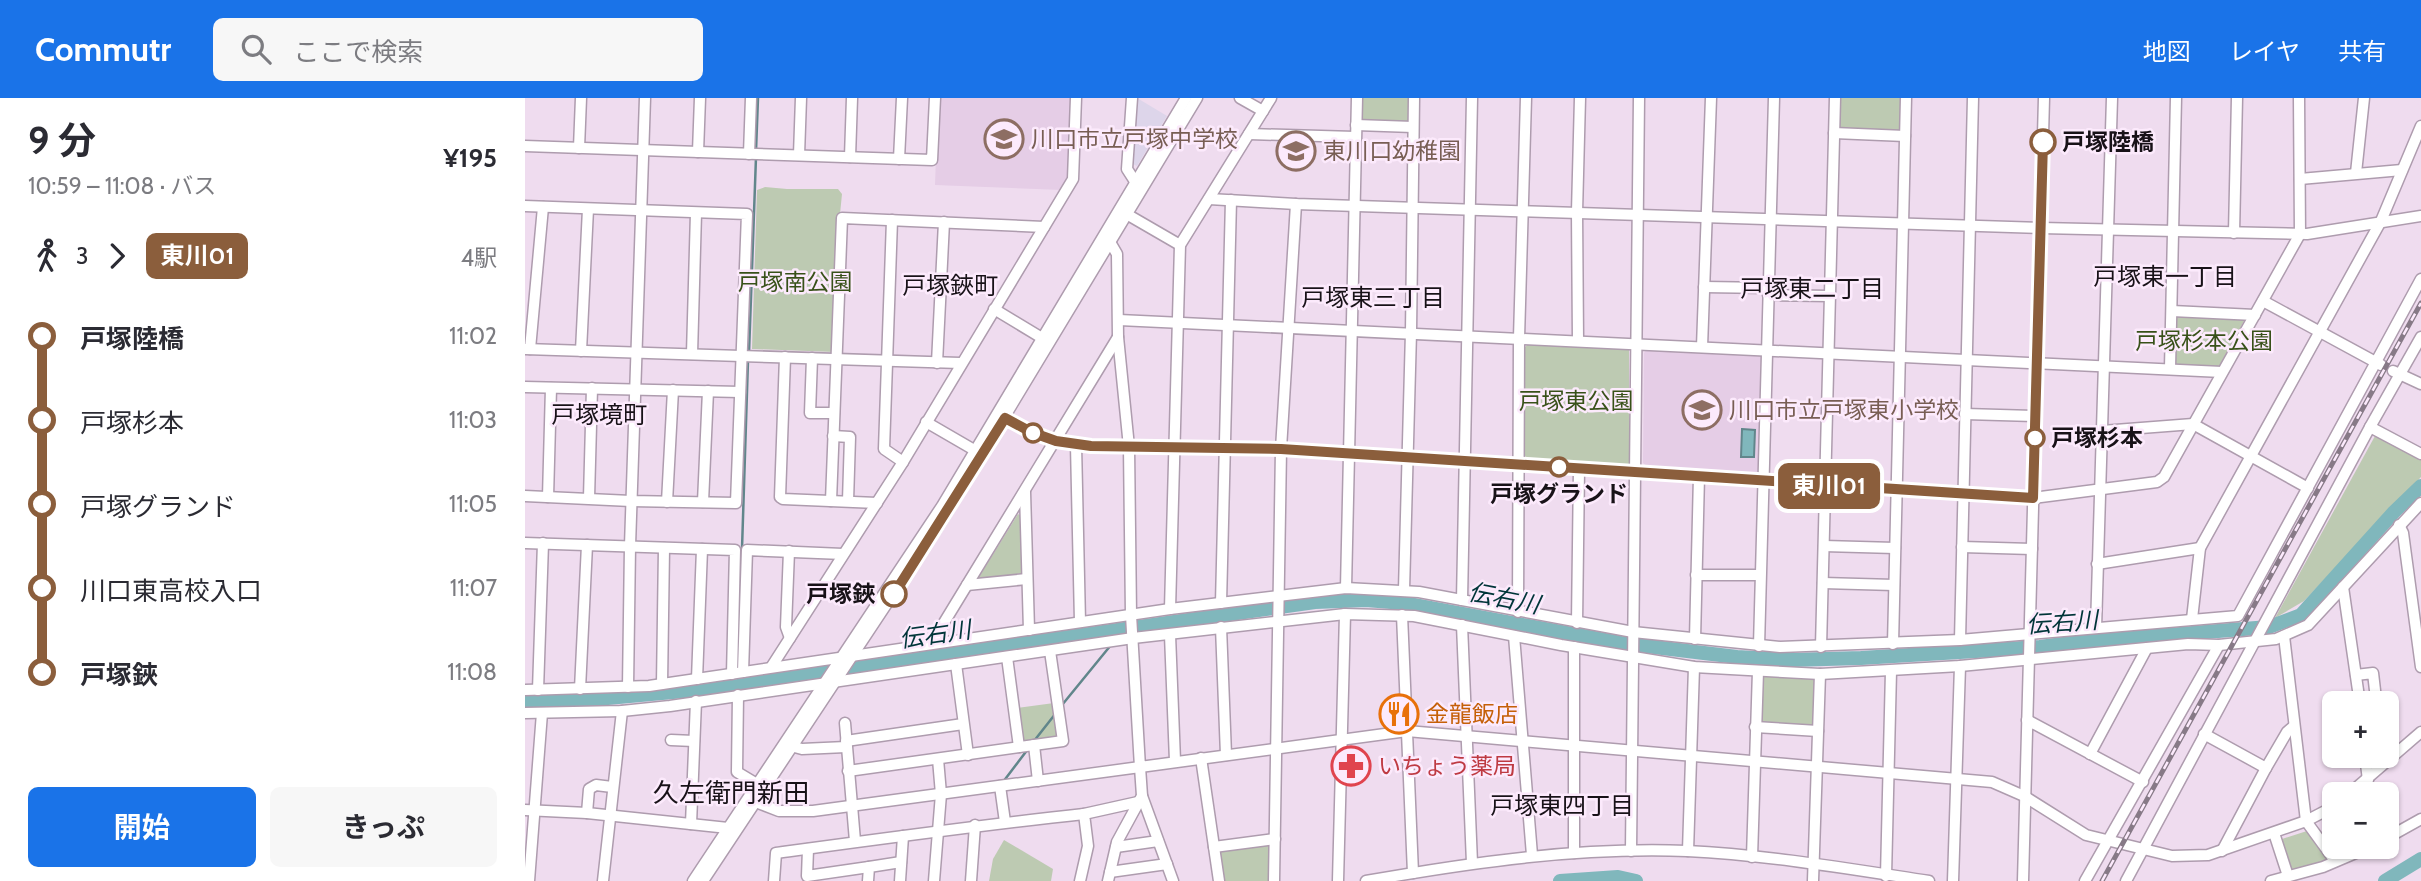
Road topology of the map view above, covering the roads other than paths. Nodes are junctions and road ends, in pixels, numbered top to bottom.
1 (581, 98) edge
2 (645, 98) edge
3 (700, 98) edge
4 (751, 98) edge
5 (801, 98) edge
6 (852, 98) edge
7 (902, 98) edge
8 (935, 98) edge
9 (1076, 98) edge
10 (1132, 98) edge
11 (1186, 98) edge
12 (1197, 98) edge
13 (1241, 98) edge
14 (1271, 98) edge
15 (1357, 98) edge
16 (1414, 98) edge
17 (1472, 98) edge
18 (1526, 98) edge
19 (1580, 98) edge
20 (1639, 98) edge
21 (1711, 98) edge
22 (1774, 98) edge
23 (1835, 98) edge
24 (1906, 98) edge
25 (1973, 98) edge
26 (2044, 98) edge
27 (2112, 98) edge
28 (2176, 98) edge
29 (2238, 98) edge
30 (2299, 98) edge
31 (2364, 98) edge
32 (1263, 111) junction
33 (2421, 126) edge
34 (1413, 127) junction
35 (1356, 131) junction
36 (1834, 133) junction
37 (1249, 134) junction
38 (1905, 135) junction
39 (525, 146) edge
40 (579, 148) junction
41 (643, 150) junction
42 (698, 152) junction
43 (749, 154) junction
44 (799, 155) junction
45 (849, 158) junction
46 (899, 159) junction
47 (2402, 170) junction
48 (2356, 173) junction
49 (2300, 179) junction
50 (1136, 183) junction
51 (1209, 199) junction
52 (1231, 200) junction
53 (1296, 204) junction
54 (1353, 205) junction
55 (525, 206) edge
56 (543, 207) junction
57 (1412, 207) junction
58 (587, 209) junction
59 (1469, 209) junction
60 (642, 210) junction
61 (1523, 211) junction
62 (1123, 212) junction
63 (1577, 212) junction
64 (696, 213) junction
65 (1638, 214) junction
66 (1707, 216) junction
67 (2421, 216) edge
68 (1771, 218) junction
69 (892, 220) junction
70 (1831, 220) junction
71 (2381, 221) junction
72 (944, 222) junction
73 (1903, 222) junction
74 (1969, 224) junction
75 (1044, 227) junction
76 (2041, 228) junction
77 (2108, 229) junction
78 (2174, 231) junction
79 (2234, 233) junction
80 (2300, 234) junction
81 (1110, 242) junction
82 (1180, 245) junction
83 (2421, 279) edge
84 (1704, 287) junction
85 (1768, 291) junction
86 (1830, 296) junction
87 (2263, 301) junction
88 (994, 309) junction
89 (2172, 311) junction
90 (2255, 315) junction
91 (1119, 320) junction
92 (1178, 323) junction
93 (1228, 326) junction
94 (1287, 328) junction
95 (1350, 330) junction
96 (1411, 332) junction
97 (2319, 332) junction
98 (1467, 335) junction
99 (1118, 337) junction
100 (2421, 337) edge
101 (1519, 338) junction
102 (1046, 340) junction
103 (1578, 341) junction
104 (1636, 344) junction
105 (1702, 347) junction
106 (527, 349) edge
107 (582, 351) junction
108 (1767, 351) junction
109 (637, 352) junction
110 (1829, 352) junction
111 (692, 354) junction
112 (741, 356) junction
113 (1900, 356) junction
114 (785, 358) junction
115 (812, 358) junction
116 (836, 359) junction
117 (1967, 359) junction
118 (887, 361) junction
119 (937, 363) junction
120 (960, 363) junction
121 (2037, 363) junction
122 (2378, 363) junction
123 (2104, 365) junction
124 (2170, 368) junction
125 (2223, 372) junction
126 (2396, 373) junction
127 (2421, 384) edge
128 (525, 387) edge
129 (551, 388) junction
130 (592, 388) junction
131 (636, 390) junction
132 (673, 390) junction
133 (708, 391) junction
134 (740, 392) junction
135 (834, 414) junction
136 (1965, 414) junction
137 (1002, 416) junction
138 (2036, 416) junction
139 (926, 422) junction
140 (2193, 425) junction
141 (2370, 427) junction
142 (2102, 431) junction
143 (833, 436) junction
144 (1056, 441) junction
145 (1076, 445) junction
146 (1129, 447) junction
147 (1174, 448) junction
148 (1225, 448) junction
149 (1281, 449) junction
150 (976, 452) junction
151 (1348, 453) junction
152 (2421, 454) edge
153 (2250, 456) junction
154 (1407, 457) junction
155 (1465, 461) junction
156 (903, 462) junction
157 (1520, 465) junction
158 (1579, 469) junction
159 (1635, 472) junction
160 (1699, 476) junction
161 (1762, 481) junction
162 (1825, 485) junction
163 (2308, 488) junction
164 (1896, 490) junction
165 (2099, 490) junction
166 (1025, 492) junction
167 (1963, 495) junction
168 (525, 496) edge
169 (548, 497) junction
170 (589, 498) junction
171 (2033, 498) junction
172 (631, 501) junction
173 (831, 501) junction
174 (848, 501) junction
175 (667, 502) junction
176 (703, 502) junction
177 (877, 503) junction
178 (2421, 503) edge
179 (2399, 525) junction
180 (525, 543) edge
181 (543, 543) junction
182 (587, 545) junction
183 (630, 546) junction
184 (1824, 546) junction
185 (1962, 547) junction
186 (664, 548) junction
187 (1895, 548) junction
188 (2200, 548) junction
189 (2032, 549) junction
190 (702, 550) junction
191 (789, 551) junction
192 (843, 554) junction
193 (2097, 564) junction
194 (1696, 575) junction
195 (1760, 575) junction
196 (1027, 579) junction
197 (1823, 583) junction
198 (967, 585) junction
199 (1894, 585) junction
200 (2343, 587) junction
201 (1346, 588) junction
202 (1404, 590) junction
203 (1279, 597) junction
204 (1462, 600) junction
205 (1221, 603) junction
206 (1170, 609) junction
207 (1518, 612) junction
208 (1345, 614) junction
209 (1131, 615) junction
210 (1402, 615) junction
211 (1278, 618) junction
212 (2192, 619) junction
213 (1080, 622) junction
214 (1577, 623) junction
215 (1462, 625) junction
216 (1221, 627) junction
217 (2096, 628) junction
218 (1029, 630) junction
219 (1170, 635) junction
220 (1633, 635) junction
221 (1514, 636) junction
222 (2284, 636) junction
223 (790, 638) junction
224 (1133, 638) junction
225 (2029, 638) junction
226 (1695, 639) junction
227 (2256, 639) junction
228 (1960, 640) junction
229 (931, 644) junction
230 (1893, 644) junction
231 (2219, 645) junction
232 (1759, 646) junction
233 (1574, 647) junction
234 (1821, 647) junction
235 (2147, 648) junction
236 (1050, 651) junction
237 (1633, 654) junction
238 (1007, 657) junction
239 (2028, 659) junction
240 (846, 660) junction
241 (956, 664) junction
242 (772, 666) junction
243 (1960, 666) junction
244 (1694, 667) junction
245 (2421, 667) edge
246 (1758, 671) junction
247 (1891, 671) junction
248 (743, 672) junction
249 (731, 674) junction
250 (1819, 674) junction
251 (2356, 675) junction
252 (697, 679) junction
253 (832, 681) junction
254 (662, 684) junction
255 (628, 687) junction
256 (580, 689) junction
257 (525, 690) edge
258 (538, 690) junction
259 (2358, 691) edge
260 (2375, 691) edge
261 (738, 695) junction
262 (696, 701) junction
263 (622, 711) junction
264 (525, 713) edge
265 (542, 713) junction
266 (2027, 720) junction
267 (845, 723) dead end
268 (963, 724) junction
269 (2294, 726) junction
270 (1755, 727) junction
271 (1407, 731) junction
272 (1818, 731) junction
273 (2421, 732) edge
274 (2204, 734) junction
275 (1467, 735) junction
276 (1341, 738) junction
277 (671, 740) dead end
278 (1522, 740) junction
279 (694, 741) junction
280 (846, 744) junction
281 (788, 745) junction
282 (1034, 745) junction
283 (1576, 745) junction
284 (1019, 747) junction
285 (1277, 748) junction
286 (1631, 749) junction
287 (2090, 754) junction
288 (968, 755) junction
289 (1226, 755) junction
290 (1691, 755) junction
291 (1201, 758) junction
292 (938, 759) junction
293 (1754, 760) junction
294 (1175, 761) junction
295 (1817, 766) junction
296 (1140, 767) junction
297 (2266, 768) junction
298 (2366, 768) edge
299 (848, 771) junction
300 (1890, 772) junction
301 (1955, 778) junction
302 (2368, 780) junction
303 (1038, 781) junction
304 (2143, 782) junction
305 (2365, 782) edge
306 (757, 784) junction
307 (1000, 786) junction
308 (612, 787) junction
309 (941, 794) junction
310 (2024, 796) junction
311 (1140, 799) junction
312 (752, 800) junction
313 (851, 806) junction
314 (530, 810) edge
315 (587, 813) junction
316 (2322, 813) edge
317 (1084, 814) junction
318 (611, 816) junction
319 (2306, 821) junction
320 (1005, 822) junction
321 (2419, 822) edge
322 (691, 824) junction
323 (975, 825) junction
324 (728, 828) junction
325 (937, 832) junction
326 (2399, 832) edge
327 (2274, 833) junction
328 (903, 835) junction
329 (1275, 839) junction
330 (855, 841) junction
331 (1158, 841) junction
332 (2110, 841) junction
333 (1214, 846) junction
334 (1116, 847) junction
335 (808, 849) junction
336 (2144, 849) junction
337 (1630, 850) junction
338 (1688, 851) junction
339 (2222, 851) junction
340 (1574, 853) junction
341 (1532, 855) junction
342 (1752, 857) junction
343 (2340, 859) edge
344 (2335, 861) junction
345 (528, 862) edge
346 (901, 862) junction
347 (1472, 863) junction
348 (1167, 864) junction
349 (869, 867) junction
350 (1413, 873) junction
351 (1814, 873) edge
352 (1886, 876) junction
353 (2288, 876) junction
354 (1109, 877) edge
355 (807, 878) edge
356 (529, 881) edge
357 (603, 881) edge
358 (693, 881) edge
359 (703, 881) edge
360 (774, 881) edge
361 (868, 881) edge
362 (899, 881) edge
363 (934, 881) edge
364 (971, 881) edge
365 (1080, 881) edge
366 (1173, 881) edge
367 (1219, 881) edge
368 (1275, 881) edge
369 (1338, 881) edge
370 (1366, 881) edge
371 (1929, 881) edge
372 (1953, 881) edge
373 (2023, 881) edge
374 (2085, 881) edge
375 (2126, 881) edge
376 (2271, 881) edge

1 - 40 street
2 - 41 street
3 - 42 street
4 - 43 street
5 - 44 street
6 - 45 street
7 - 46 street
8 - 46 street
9 - 75 street
10 - 50 street
11 - 50 street
12 - 62 street
13 - 32 street
14 - 32 street
15 - 35 street
16 - 34 street
17 - 59 street
18 - 61 street
19 - 63 street
20 - 65 street
21 - 66 street
22 - 68 street
23 - 36 street
24 - 38 street
25 - 74 street
26 - 76 street
27 - 77 street
28 - 78 street
29 - 79 street
30 - 49 street
31 - 48 street
32 - 37 street
33 - 47 street
34 - 35 street
34 - 57 street
35 - 37 street
35 - 54 street
36 - 38 street
36 - 70 street
37 - 51 street
38 - 73 street
39 - 40 street
40 - 41 street
41 - 42 street
41 - 60 street
42 - 43 street
43 - 44 street
44 - 45 street
45 - 46 street
47 - 48 street
47 - 71 street
48 - 49 street
49 - 80 street
50 - 62 street
51 - 52 street
51 - 82 street
52 - 53 street
52 - 93 street
53 - 54 street
53 - 94 street
54 - 57 street
54 - 95 street
55 - 56 street
56 - 58 street
56 - 106 street
57 - 59 street
57 - 96 street
58 - 60 street
58 - 107 street
59 - 61 street
59 - 98 street
60 - 64 street
60 - 109 street
61 - 63 street
61 - 101 street
62 - 81 street
62 - 82 street
62 - 102 street
63 - 65 street
63 - 103 street
64 - 111 street
64 - 112 street
65 - 66 street
65 - 104 street
66 - 68 street
66 - 84 street
67 - 71 street
68 - 70 street
68 - 85 street
69 - 72 street
69 - 116 street
69 - 118 street
70 - 73 street
70 - 86 street
71 - 80 street
71 - 97 street
72 - 75 street
72 - 119 street
73 - 74 street
73 - 113 street
74 - 76 street
74 - 117 street
75 - 88 street
76 - 77 street
76 - 121 street
77 - 78 street
77 - 123 street
78 - 79 street
78 - 89 street
79 - 80 street
80 - 87 street
81 - 91 street
81 - 102 street
82 - 92 street
83 - 122 street
84 - 85 street
84 - 105 street
85 - 86 street
85 - 108 street
86 - 110 street
87 - 90 street
87 - 97 street
88 - 102 street
88 - 120 street
89 - 90 street
89 - 124 street
90 - 125 street
91 - 92 street
91 - 99 street
92 - 93 street
92 - 147 street
93 - 94 street
93 - 148 street
94 - 95 street
94 - 149 street
95 - 96 street
95 - 151 street
96 - 98 street
96 - 154 street
97 - 122 street
97 - 153 street
98 - 101 street
98 - 155 street
99 - 144 street
99 - 146 street
100 - 126 street
101 - 103 street
101 - 157 street
102 - 137 street
103 - 104 street
104 - 105 street
104 - 159 street
105 - 108 street
106 - 107 street
107 - 109 street
108 - 110 street
108 - 161 street
109 - 111 street
109 - 131 street
110 - 113 street
110 - 162 street
111 - 112 street
112 - 114 street
112 - 134 street
113 - 117 street
113 - 164 street
114 - 115 street
114 - 173 street
115 - 116 street
115 - 135 street
116 - 118 street
116 - 135 street
117 - 121 street
117 - 136 street
118 - 119 street
118 - 156 street
119 - 120 street
120 - 139 street
121 - 123 street
121 - 138 street
122 - 163 street
123 - 124 street
123 - 142 street
124 - 125 street
125 - 140 street
126 - 127 street
126 - 141 street
128 - 129 street
129 - 130 street
129 - 169 street
130 - 131 street
130 - 170 street
131 - 132 street
131 - 172 street
132 - 133 street
132 - 175 street
133 - 134 street
133 - 176 street
134 - 176 street
135 - 143 street
136 - 138 street
136 - 167 street
137 - 144 street
137 - 150 street
137 - 240 street
138 - 171 street
139 - 150 street
139 - 156 street
140 - 142 street
140 - 153 street
140 - 165 street
141 - 152 street
141 - 227 street
142 - 165 street
143 - 173 street
143 - 174 street
144 - 145 street
144 - 166 street
145 - 146 street
145 - 213 street
146 - 147 street
146 - 209 street
147 - 148 street
147 - 206 street
148 - 149 street
148 - 205 street
149 - 151 street
149 - 203 street
150 - 240 street
151 - 154 street
151 - 201 street
153 - 163 street
153 - 188 street
154 - 155 street
154 - 202 street
155 - 157 street
155 - 204 street
156 - 177 street
157 - 158 street
157 - 207 street
158 - 159 street
158 - 214 street
159 - 160 street
159 - 220 street
160 - 161 street
160 - 194 street
161 - 162 street
161 - 195 street
162 - 164 street
162 - 184 street
163 - 212 street
164 - 167 street
164 - 187 street
165 - 171 street
165 - 193 street
166 - 196 street
166 - 198 street
167 - 171 street
167 - 185 street
168 - 169 street
169 - 170 street
170 - 172 street
171 - 189 street
172 - 175 street
172 - 183 street
173 - 174 street
174 - 177 street
175 - 176 street
177 - 192 street
178 - 179 street
179 - 200 street
179 - 245 street
180 - 181 street
181 - 182 street
181 - 258 street
182 - 183 street
182 - 256 street
183 - 186 street
183 - 255 street
184 - 187 street
184 - 197 street
185 - 189 street
185 - 228 street
186 - 190 street
186 - 254 street
187 - 199 street
188 - 193 street
188 - 212 street
189 - 225 street
190 - 249 street
190 - 252 street
191 - 192 street
191 - 223 street
191 - 248 street
192 - 223 street
193 - 217 street
194 - 195 street
194 - 226 street
195 - 232 street
196 - 198 street
196 - 218 street
197 - 199 street
197 - 234 street
198 - 229 street
199 - 230 street
200 - 222 street
200 - 251 street
201 - 202 street
201 - 203 street
202 - 204 street
203 - 205 street
203 - 211 street
204 - 207 street
205 - 206 street
206 - 209 street
207 - 214 street
208 - 210 street
208 - 211 street
208 - 276 street
209 - 213 street
209 - 224 street
210 - 215 street
210 - 271 street
211 - 216 street
211 - 285 street
212 - 217 street
213 - 218 street
214 - 220 street
215 - 221 street
215 - 275 street
216 - 219 street
216 - 289 street
217 - 225 street
218 - 229 street
219 - 224 street
219 - 294 street
220 - 226 street
220 - 237 street
221 - 233 street
221 - 278 street
222 - 227 street
222 - 269 street
223 - 242 street
224 - 236 street
224 - 296 street
225 - 228 street
225 - 239 street
226 - 232 street
227 - 231 street
227 - 274 street
228 - 230 street
229 - 240 street
230 - 234 street
231 - 235 street
231 - 304 street
232 - 234 street
233 - 237 street
233 - 283 street
235 - 239 street
235 - 287 street
236 - 238 street
236 - 282 street
237 - 244 street
237 - 286 street
238 - 241 street
238 - 284 street
239 - 243 street
239 - 266 street
240 - 242 street
240 - 253 street
241 - 253 street
241 - 268 street
242 - 248 street
243 - 247 street
243 - 301 street
244 - 246 street
244 - 290 street
246 - 250 street
246 - 270 street
247 - 250 street
247 - 300 street
248 - 249 street
249 - 252 street
250 - 272 street
251 - 259 street
251 - 260 street
252 - 254 street
253 - 261 street
253 - 281 street
254 - 255 street
255 - 256 street
256 - 258 street
257 - 258 street
261 - 262 street
261 - 306 street
262 - 263 street
262 - 279 street
263 - 265 street
263 - 308 street
264 - 265 street
265 - 314 street
266 - 287 street
266 - 310 street
267 - 280 street
268 - 280 street
268 - 288 street
269 - 297 street
269 - 319 street
270 - 272 street
270 - 293 street
271 - 275 street
271 - 276 street
271 - 350 street
272 - 295 street
273 - 302 street
274 - 297 street
274 - 336 street
275 - 278 street
275 - 347 street
276 - 285 street
276 - 369 street
277 - 279 street
278 - 283 street
278 - 341 street
279 - 322 street
280 - 281 street
280 - 299 street
281 - 306 street
281 - 312 street
282 - 284 street
282 - 303 street
283 - 286 street
283 - 340 street
284 - 288 street
285 - 289 street
285 - 329 street
286 - 290 street
286 - 337 street
287 - 304 street
288 - 292 street
289 - 291 street
290 - 293 street
290 - 338 street
291 - 294 street
291 - 333 street
292 - 299 street
292 - 309 street
293 - 295 street
293 - 342 street
294 - 296 street
295 - 300 street
295 - 351 street
296 - 303 street
296 - 311 street
297 - 339 street
298 - 302 street
299 - 313 street
300 - 301 street
300 - 352 street
301 - 310 street
301 - 372 street
302 - 305 street
303 - 307 street
304 - 332 street
306 - 312 street
307 - 309 street
307 - 320 street
308 - 315 street
308 - 318 street
309 - 313 street
309 - 325 street
310 - 332 street
310 - 373 street
311 - 317 street
311 - 331 street
311 - 334 street
312 - 313 street
312 - 324 street
312 - 359 street
313 - 330 street
314 - 315 street
314 - 345 street
315 - 318 street
316 - 319 street
317 - 320 street
317 - 365 street
318 - 322 street
318 - 357 street
319 - 327 street
319 - 344 street
320 - 323 street
321 - 326 street
322 - 324 street
323 - 325 street
323 - 364 street
324 - 358 street
325 - 328 street
325 - 363 street
327 - 339 street
327 - 353 street
328 - 330 street
328 - 346 street
329 - 333 street
329 - 368 street
330 - 335 street
331 - 334 street
331 - 348 street
332 - 336 street
332 - 374 street
333 - 367 street
334 - 354 street
335 - 355 street
335 - 360 street
336 - 339 street
336 - 375 street
337 - 338 street
337 - 340 street
338 - 342 street
340 - 341 street
341 - 347 street
342 - 351 street
343 - 344 street
344 - 353 street
345 - 356 street
346 - 349 street
346 - 362 street
347 - 350 street
348 - 354 street
348 - 366 street
349 - 355 street
349 - 361 street
350 - 370 street
351 - 352 street
352 - 371 street
353 - 376 street

